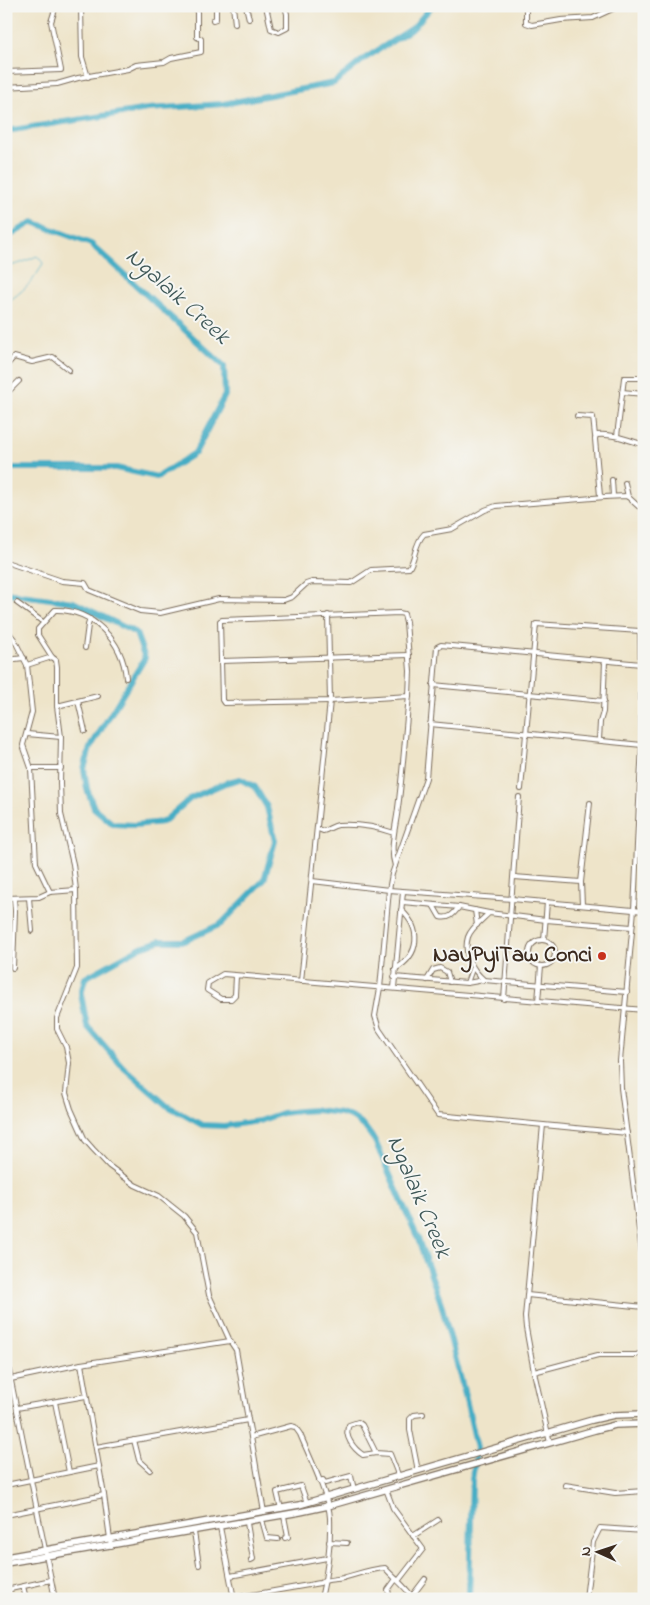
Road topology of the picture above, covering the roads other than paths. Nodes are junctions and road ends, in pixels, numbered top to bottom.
1 (56, 6) edge
2 (81, 6) edge
3 (197, 6) edge
4 (216, 6) edge
5 (233, 6) edge
6 (246, 6) edge
7 (266, 6) edge
8 (285, 6) edge
9 (526, 6) edge
10 (619, 6) edge
11 (249, 19) dead end
12 (213, 20) dead end
13 (235, 24) dead end
14 (6, 72) edge
15 (88, 77) junction
16 (6, 87) edge
17 (6, 366) edge
18 (68, 370) dead end
19 (644, 378) edge
20 (19, 382) dead end
21 (622, 392) junction
22 (6, 394) edge
23 (644, 394) edge
24 (577, 416) dead end
25 (596, 436) junction
26 (617, 436) junction
27 (644, 445) edge
28 (612, 480) dead end
29 (625, 483) dead end
30 (613, 496) junction
31 (628, 496) junction
32 (605, 497) junction
33 (644, 509) edge
34 (6, 562) edge
35 (17, 603) dead end
36 (328, 615) junction
37 (90, 619) junction
38 (43, 622) junction
39 (6, 629) edge
40 (85, 648) dead end
41 (533, 654) junction
42 (409, 655) junction
43 (52, 657) junction
44 (24, 658) junction
45 (329, 658) junction
46 (6, 660) edge
47 (605, 661) junction
48 (220, 662) junction
49 (641, 664) junction
50 (27, 665) junction
51 (126, 678) dead end
52 (433, 685) junction
53 (530, 694) junction
54 (98, 696) dead end
55 (409, 696) junction
56 (78, 701) junction
57 (330, 701) junction
58 (604, 701) junction
59 (57, 706) junction
60 (430, 724) junction
61 (85, 731) dead end
62 (526, 733) junction
63 (28, 734) junction
64 (60, 737) junction
65 (599, 740) junction
66 (642, 744) junction
67 (31, 768) junction
68 (61, 768) junction
69 (521, 789) dead end
70 (520, 797) dead end
71 (590, 803) dead end
72 (318, 829) junction
73 (394, 833) junction
74 (395, 866) junction
75 (514, 877) junction
76 (312, 882) junction
77 (581, 882) junction
78 (76, 890) junction
79 (389, 890) junction
80 (50, 892) junction
81 (403, 892) junction
82 (6, 898) edge
83 (29, 898) junction
84 (14, 899) junction
85 (512, 899) junction
86 (402, 902) junction
87 (547, 902) junction
88 (432, 905) junction
89 (582, 905) junction
90 (459, 907) junction
91 (401, 910) junction
92 (475, 910) junction
93 (634, 910) junction
94 (644, 911) edge
95 (489, 913) junction
96 (511, 917) junction
97 (546, 920) junction
98 (477, 925) junction
99 (632, 928) junction
100 (32, 932) dead end
101 (544, 940) junction
102 (541, 966) junction
103 (472, 967) junction
104 (13, 968) dead end
105 (395, 969) junction
106 (236, 976) junction
107 (394, 978) junction
108 (427, 980) junction
109 (484, 980) junction
110 (301, 981) junction
111 (505, 981) junction
112 (450, 982) junction
113 (467, 983) junction
114 (539, 984) junction
115 (380, 988) junction
116 (394, 988) junction
117 (627, 992) junction
118 (504, 998) junction
119 (538, 1002) junction
120 (626, 1009) junction
121 (644, 1010) edge
122 (543, 1125) junction
123 (627, 1133) junction
124 (644, 1269) edge
125 (527, 1295) junction
126 (644, 1307) edge
127 (230, 1341) junction
128 (644, 1352) edge
129 (6, 1356) edge
130 (81, 1364) junction
131 (534, 1372) junction
132 (9, 1380) edge
133 (86, 1396) junction
134 (55, 1402) junction
135 (17, 1408) junction
136 (423, 1414) dead end
137 (644, 1414) edge
138 (248, 1420) junction
139 (644, 1424) edge
140 (575, 1425) junction
141 (546, 1433) junction
142 (578, 1435) junction
143 (251, 1437) junction
144 (134, 1440) junction
145 (550, 1443) junction
146 (96, 1446) junction
147 (138, 1453) junction
148 (144, 1453) dead end
149 (376, 1453) junction
150 (99, 1466) junction
151 (150, 1470) dead end
152 (418, 1471) junction
153 (69, 1472) junction
154 (399, 1477) junction
155 (32, 1480) junction
156 (319, 1482) junction
157 (565, 1484) dead end
158 (6, 1485) edge
159 (386, 1489) junction
160 (354, 1490) junction
161 (644, 1491) edge
162 (104, 1495) junction
163 (326, 1498) junction
164 (307, 1503) junction
165 (328, 1506) junction
166 (37, 1509) junction
167 (281, 1509) junction
168 (264, 1512) junction
169 (6, 1515) edge
170 (284, 1516) junction
171 (262, 1520) junction
172 (438, 1520) dead end
173 (247, 1522) junction
174 (220, 1527) junction
175 (644, 1531) edge
176 (194, 1532) junction
177 (414, 1536) junction
178 (284, 1538) dead end
179 (278, 1539) dead end
180 (329, 1542) junction
181 (110, 1543) junction
182 (347, 1543) dead end
183 (45, 1554) junction
184 (6, 1557) edge
185 (327, 1558) junction
186 (251, 1560) dead end
187 (6, 1564) edge
188 (199, 1565) dead end
189 (230, 1576) junction
190 (425, 1579) dead end
191 (51, 1580) junction
192 (325, 1580) junction
193 (397, 1580) junction
194 (23, 1586) junction
195 (6, 1590) edge
196 (413, 1597) edge
197 (234, 1598) edge
198 (26, 1599) edge
199 (55, 1599) edge
200 (321, 1599) edge
201 (390, 1599) edge
202 (593, 1599) edge

1 - 14 street
2 - 15 street
3 - 15 street
4 - 12 street
5 - 13 street
6 - 11 street
7 - 8 street
9 - 10 street
15 - 16 street
17 - 18 street
19 - 21 street
20 - 22 street
21 - 23 street
21 - 26 street
24 - 25 street
25 - 26 street
25 - 32 street
26 - 27 street
28 - 30 street
29 - 31 street
30 - 31 street
30 - 32 street
31 - 33 street
32 - 34 street
35 - 38 street
36 - 42 street
36 - 45 street
36 - 48 street
37 - 38 street
37 - 40 street
37 - 51 street
38 - 43 street
39 - 44 street
41 - 47 street
41 - 49 street
41 - 52 street
41 - 53 street
42 - 45 street
42 - 55 street
43 - 50 street
43 - 59 street
44 - 46 street
44 - 50 street
45 - 48 street
45 - 57 street
47 - 49 street
47 - 58 street
48 - 57 street
49 - 66 street
50 - 63 street
52 - 53 street
52 - 60 street
53 - 58 street
53 - 62 street
54 - 56 street
55 - 57 street
55 - 73 street
56 - 59 street
56 - 61 street
57 - 72 street
58 - 65 street
59 - 64 street
60 - 62 street
60 - 74 street
62 - 65 street
62 - 69 street
63 - 64 street
63 - 67 street
64 - 68 street
65 - 66 street
66 - 93 street
67 - 68 street
67 - 80 street
68 - 78 street
70 - 75 street
71 - 77 street
72 - 73 street
72 - 76 street
73 - 74 street
74 - 79 street
75 - 77 street
75 - 85 street
76 - 79 street
76 - 110 street
77 - 89 street
78 - 80 street
78 - 127 street
79 - 81 street
79 - 115 street
80 - 83 street
81 - 85 street
81 - 86 street
82 - 84 street
83 - 84 street
83 - 100 street
84 - 104 street
85 - 87 street
85 - 96 street
86 - 88 street
86 - 91 street
87 - 89 street
87 - 97 street
88 - 90 street
88 - 90 street
89 - 93 street
90 - 92 street
91 - 105 street
91 - 105 street
92 - 95 street
92 - 98 street
93 - 94 street
93 - 99 street
95 - 96 street
95 - 98 street
96 - 97 street
96 - 111 street
97 - 99 street
97 - 101 street
98 - 103 street
99 - 117 street
101 - 102 street
101 - 102 street
102 - 114 street
103 - 109 street
103 - 113 street
105 - 107 street
106 - 106 street
106 - 110 street
107 - 108 street
107 - 116 street
108 - 112 street
108 - 112 street
109 - 111 street
109 - 113 street
110 - 115 street
111 - 114 street
111 - 118 street
112 - 113 street
114 - 117 street
114 - 119 street
115 - 116 street
115 - 122 street
116 - 118 street
117 - 120 street
118 - 119 street
119 - 120 street
120 - 121 street
120 - 123 street
122 - 123 street
122 - 125 street
123 - 124 street
125 - 126 street
125 - 131 street
127 - 130 street
127 - 138 street
128 - 131 street
129 - 132 street
130 - 132 street
130 - 133 street
131 - 141 street
132 - 135 street
133 - 134 street
133 - 146 street
134 - 135 street
134 - 153 street
135 - 155 street
136 - 152 street
137 - 140 main road
138 - 143 street
138 - 144 street
139 - 142 main road
140 - 141 main road
140 - 142 street
141 - 145 street
141 - 152 main road
142 - 145 main road
143 - 156 street
143 - 168 street
144 - 146 street
144 - 147 street
145 - 159 main road
146 - 150 street
147 - 148 street
147 - 151 street
149 - 149 street
149 - 154 street
150 - 153 street
150 - 162 street
152 - 154 main road
153 - 155 street
154 - 160 main road
155 - 158 street
155 - 166 street
156 - 160 street
156 - 163 street
157 - 161 street
159 - 165 main road
159 - 177 street
160 - 163 main road
162 - 166 street
162 - 181 street
163 - 164 main road
163 - 165 street
164 - 167 main road
164 - 167 street
165 - 170 main road
165 - 180 street
166 - 169 street
166 - 183 street
167 - 168 main road
168 - 181 main road
170 - 171 main road
170 - 178 street
171 - 173 main road
171 - 179 street
172 - 177 street
173 - 174 main road
173 - 186 street
174 - 176 main road
174 - 189 street
175 - 202 street
176 - 181 main road
176 - 188 street
177 - 193 street
180 - 182 street
180 - 185 street
181 - 183 main road
183 - 184 main road
183 - 187 main road
183 - 191 street
185 - 189 street
185 - 192 street
189 - 197 street
190 - 196 street
191 - 194 street
191 - 199 street
192 - 193 street
192 - 197 street
192 - 200 street
193 - 196 street
193 - 201 street
194 - 195 street
194 - 198 street

